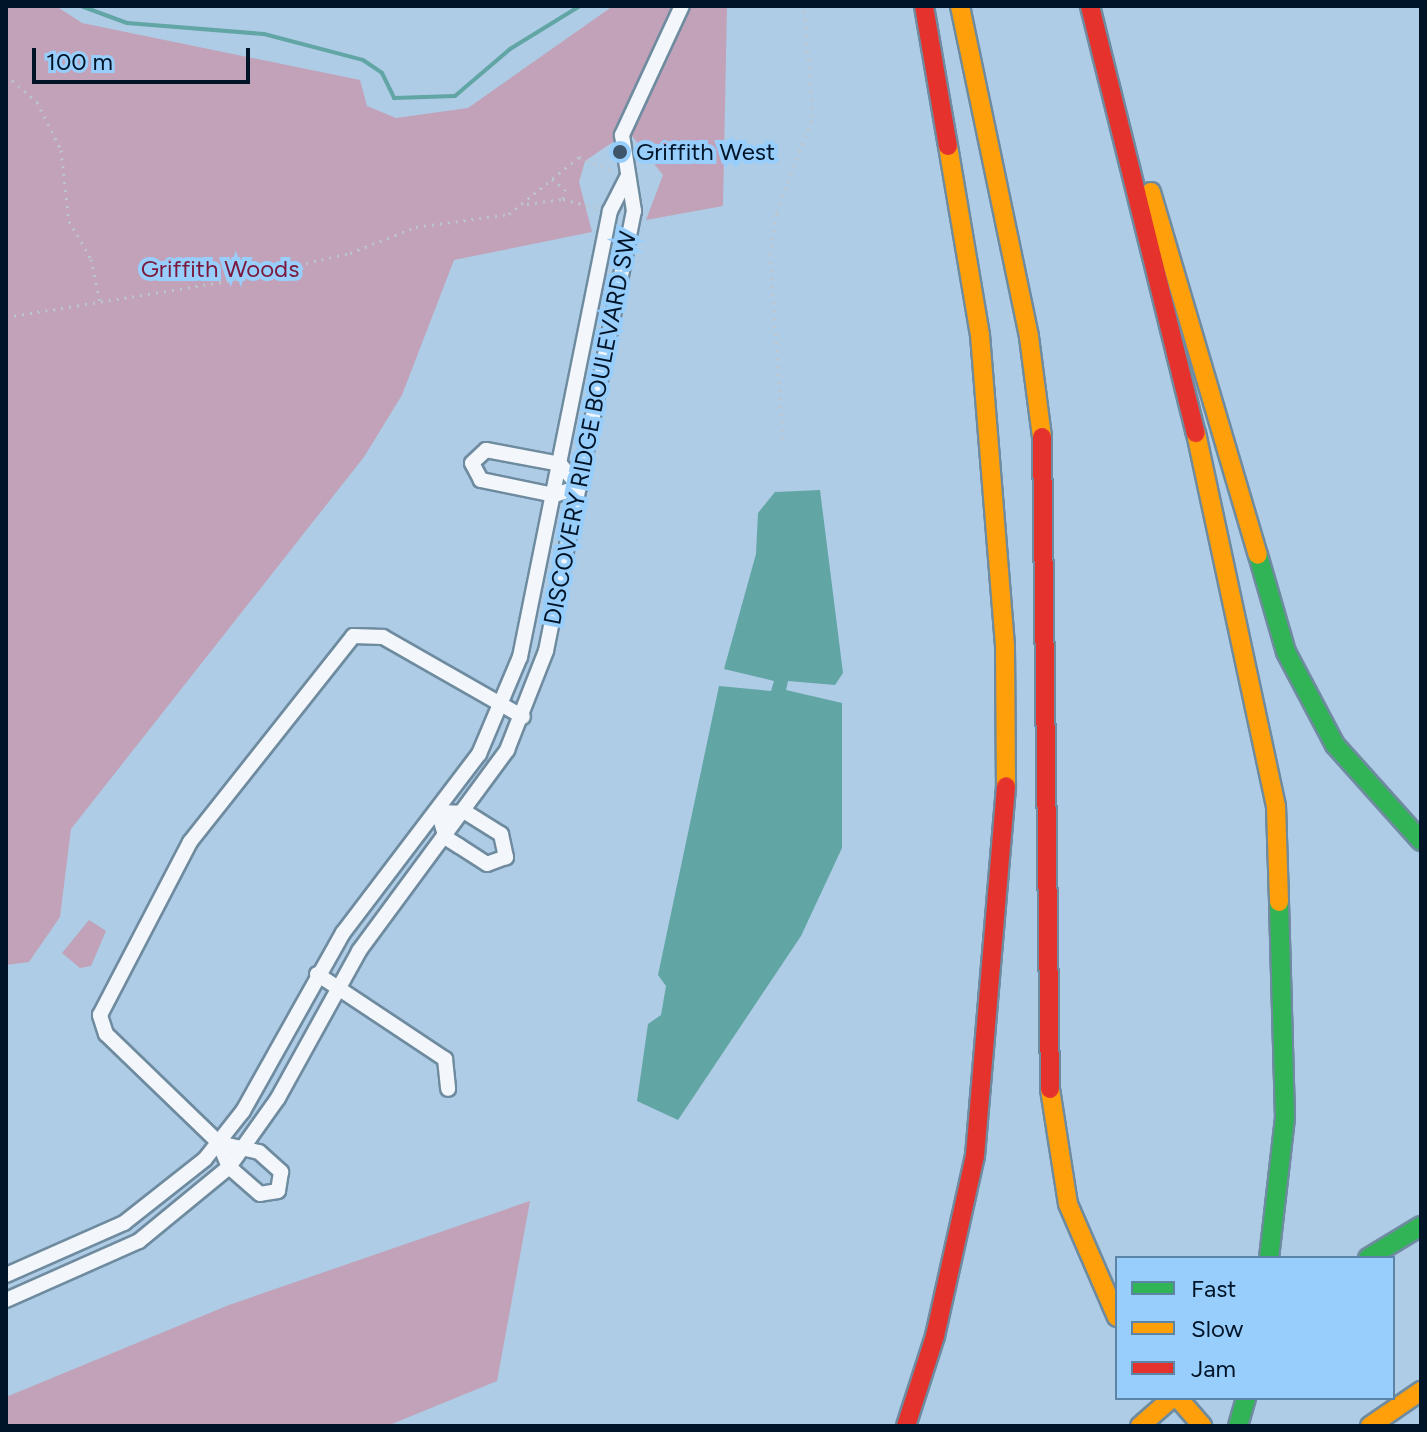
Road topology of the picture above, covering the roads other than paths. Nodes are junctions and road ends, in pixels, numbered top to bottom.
1 (682, 6) edge
2 (924, 6) edge
3 (960, 6) edge
4 (1090, 6) edge
5 (1096, 6) edge
6 (627, 177) junction
7 (560, 464) junction
8 (579, 487) junction
9 (554, 495) junction
10 (503, 706) junction
11 (523, 717) junction
12 (438, 812) junction
13 (467, 813) junction
14 (446, 838) junction
15 (1421, 841) edge
16 (317, 974) junction
17 (337, 987) junction
18 (448, 1089) dead end
19 (219, 1143) junction
20 (246, 1146) junction
21 (229, 1167) junction
22 (1421, 1226) edge
23 (1269, 1256) edge
24 (1371, 1256) edge
25 (6, 1275) edge
26 (6, 1300) edge
27 (1115, 1312) edge
28 (1421, 1393) edge
29 (1172, 1400) edge
30 (1177, 1400) edge
31 (1245, 1400) edge
32 (906, 1426) edge
33 (1140, 1426) edge
34 (1202, 1426) edge
35 (1238, 1426) edge
36 (1370, 1426) edge

1 - 6 street
2 - 32 highway
3 - 27 highway
4 - 23 highway
5 - 15 highway
6 - 7 street, DISCOVERY RIDGE BOULEVARD SW
6 - 8 street, DISCOVERY RIDGE BOULEVARD SW
7 - 8 street
7 - 9 street, DISCOVERY RIDGE BOULEVARD SW
7 - 9 street
8 - 9 street
8 - 11 street, DISCOVERY RIDGE BOULEVARD SW
9 - 10 street, DISCOVERY RIDGE BOULEVARD SW
10 - 11 street
10 - 12 street, DISCOVERY RIDGE BOULEVARD SW
10 - 19 street
11 - 13 street, DISCOVERY RIDGE BOULEVARD SW
12 - 13 street
12 - 14 street
12 - 16 street, DISCOVERY RIDGE BOULEVARD SW
13 - 14 street, DISCOVERY RIDGE BOULEVARD SW
13 - 14 street
14 - 17 street, DISCOVERY RIDGE BOULEVARD SW
16 - 17 street
16 - 19 street, DISCOVERY RIDGE BOULEVARD SW
17 - 18 street
17 - 20 street, DISCOVERY RIDGE BOULEVARD SW
19 - 20 street
19 - 21 street
19 - 25 street, DISCOVERY RIDGE BOULEVARD SW
20 - 21 street, DISCOVERY RIDGE BOULEVARD SW
20 - 21 street
21 - 26 street, DISCOVERY RIDGE BOULEVARD SW
22 - 24 highway
28 - 36 highway
29 - 33 highway
30 - 34 highway
31 - 35 highway

